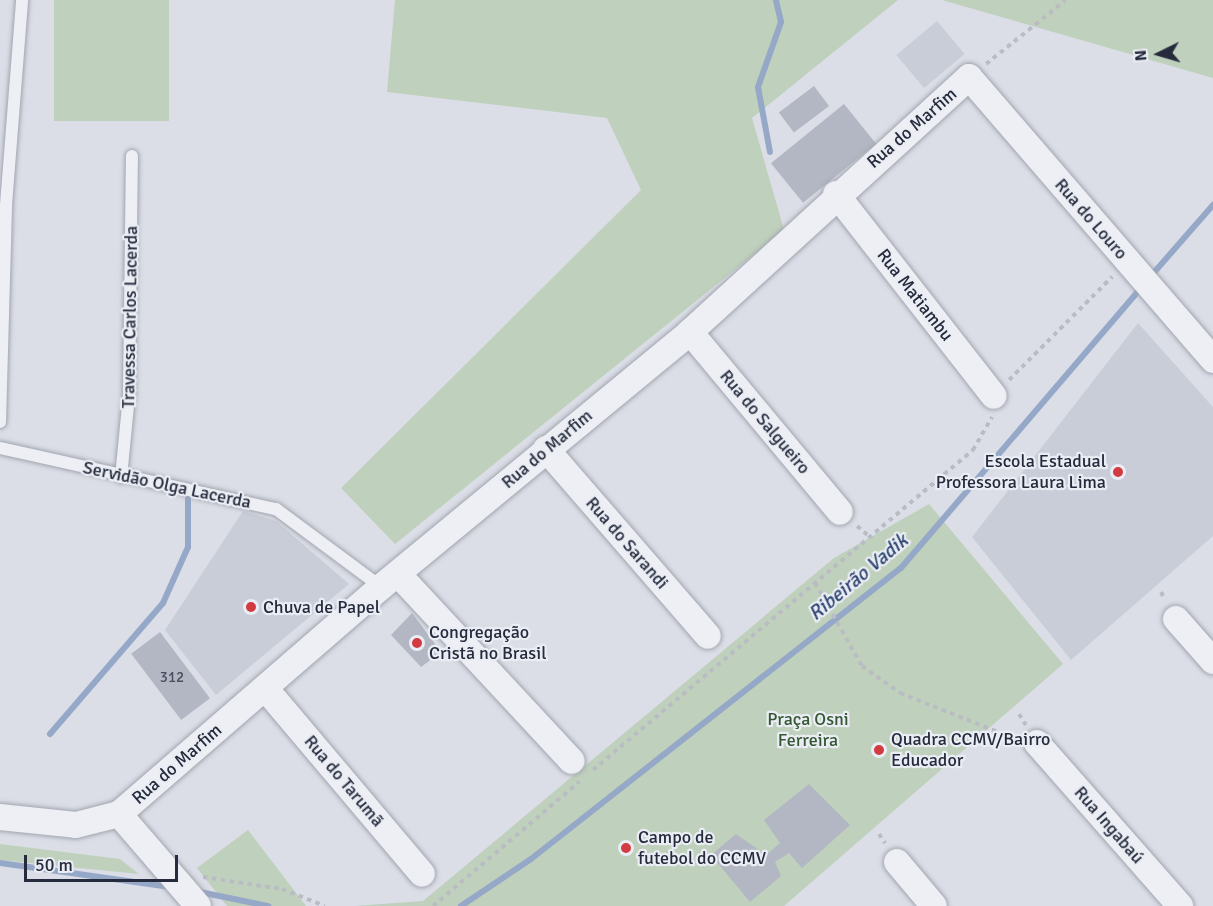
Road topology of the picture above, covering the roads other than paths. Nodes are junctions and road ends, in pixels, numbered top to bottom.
1 (22, 0) edge
2 (969, 77) joint
3 (132, 156) dead end
4 (836, 194) junction
5 (690, 332) junction
6 (1213, 360) edge
7 (994, 396) road end
8 (0, 422) edge
9 (0, 448) edge
10 (546, 449) junction
11 (121, 477) junction
12 (840, 512) dead end
13 (390, 581) junction
14 (1176, 619) dead end
15 (708, 636) dead end
16 (1213, 662) edge
17 (265, 687) junction
18 (1037, 743) dead end
19 (572, 761) dead end
20 (119, 814) junction
21 (0, 818) edge
22 (897, 862) dead end
23 (422, 874) dead end
24 (198, 906) edge
25 (934, 906) edge
26 (1180, 906) edge

1 - 8 lane
2 - 4 street, Rua do Marfim
2 - 6 street, Rua do Louro
3 - 11 lane, Travessa Carlos Lacerda
4 - 5 street, Rua do Marfim
4 - 7 street, Rua Matiambu
5 - 10 street, Rua do Marfim
5 - 12 street, Rua do Salgueiro
9 - 11 lane, Servidão Olga Lacerda
10 - 13 street, Rua do Marfim
10 - 15 street, Rua do Sarandi
11 - 13 lane, Servidão Olga Lacerda
13 - 17 street, Rua do Marfim
13 - 19 street
14 - 16 street
17 - 20 street, Rua do Marfim
17 - 23 street, Rua do Tarumã
18 - 26 street, Rua Ingabaú
20 - 21 street
20 - 24 street
22 - 25 street

